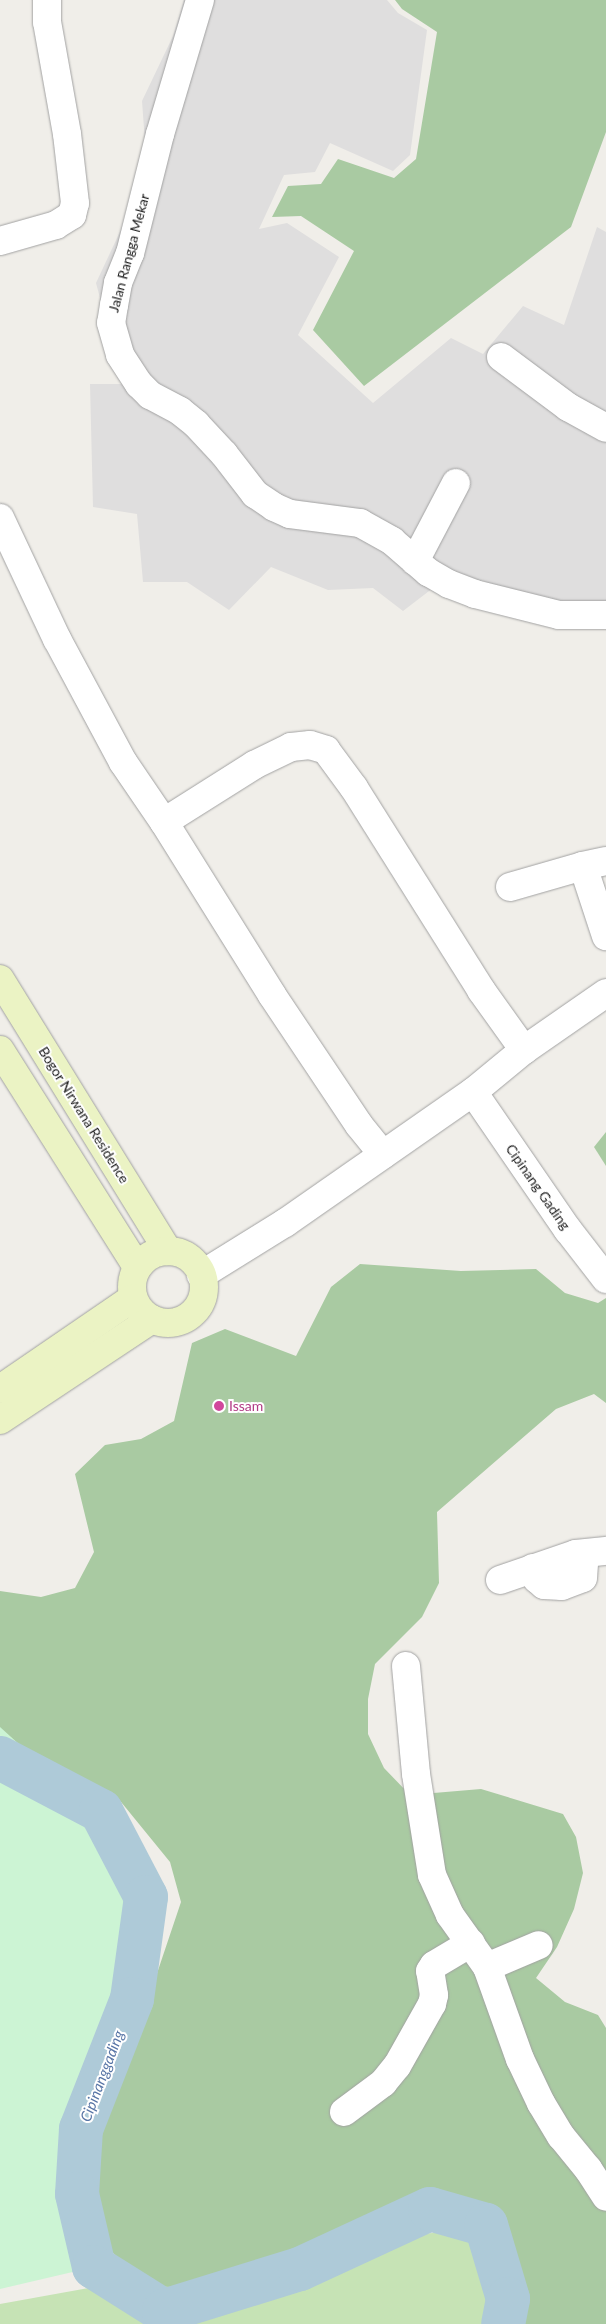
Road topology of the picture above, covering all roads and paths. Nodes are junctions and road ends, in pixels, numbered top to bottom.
1 (46, 0) edge
2 (200, 0) edge
3 (0, 240) edge
4 (501, 356) dead end
5 (606, 428) edge
6 (456, 483) dead end
7 (0, 518) edge
8 (415, 561) junction
9 (606, 615) edge
10 (164, 822) junction
11 (595, 863) edge
12 (510, 886) dead end
13 (606, 936) edge
14 (0, 979) edge
15 (606, 993) edge
16 (0, 1050) edge
17 (524, 1050) junction
18 (473, 1092) junction
19 (383, 1155) junction
20 (168, 1251) junction
21 (137, 1267) junction
22 (201, 1275) junction
23 (606, 1279) edge
24 (133, 1298) junction
25 (152, 1319) junction
26 (0, 1389) edge
27 (0, 1420) edge
28 (606, 1551) edge
29 (500, 1580) dead end
30 (406, 1666) dead end
31 (471, 1943) junction
32 (538, 1945) dead end
33 (488, 1967) junction
34 (344, 2112) dead end
35 (606, 2198) edge

1 - 3 street
2 - 8 street, Jalan Rangga Mekar
4 - 5 street
6 - 8 street
7 - 10 street
8 - 9 street, Jalan Rangga Mekar
10 - 17 street
10 - 19 street
11 - 12 street
11 - 13 street
14 - 20 street, Bogor Nirwana Residence
15 - 17 street
16 - 21 street
17 - 18 street
18 - 19 street
18 - 23 street, Cipinang Gading
19 - 22 street
20 - 21 street
20 - 22 street
21 - 24 street
22 - 25 street
24 - 25 street
24 - 26 street
25 - 27 street
28 - 29 street
30 - 31 street
31 - 33 street
31 - 34 street
32 - 33 street
33 - 35 street

